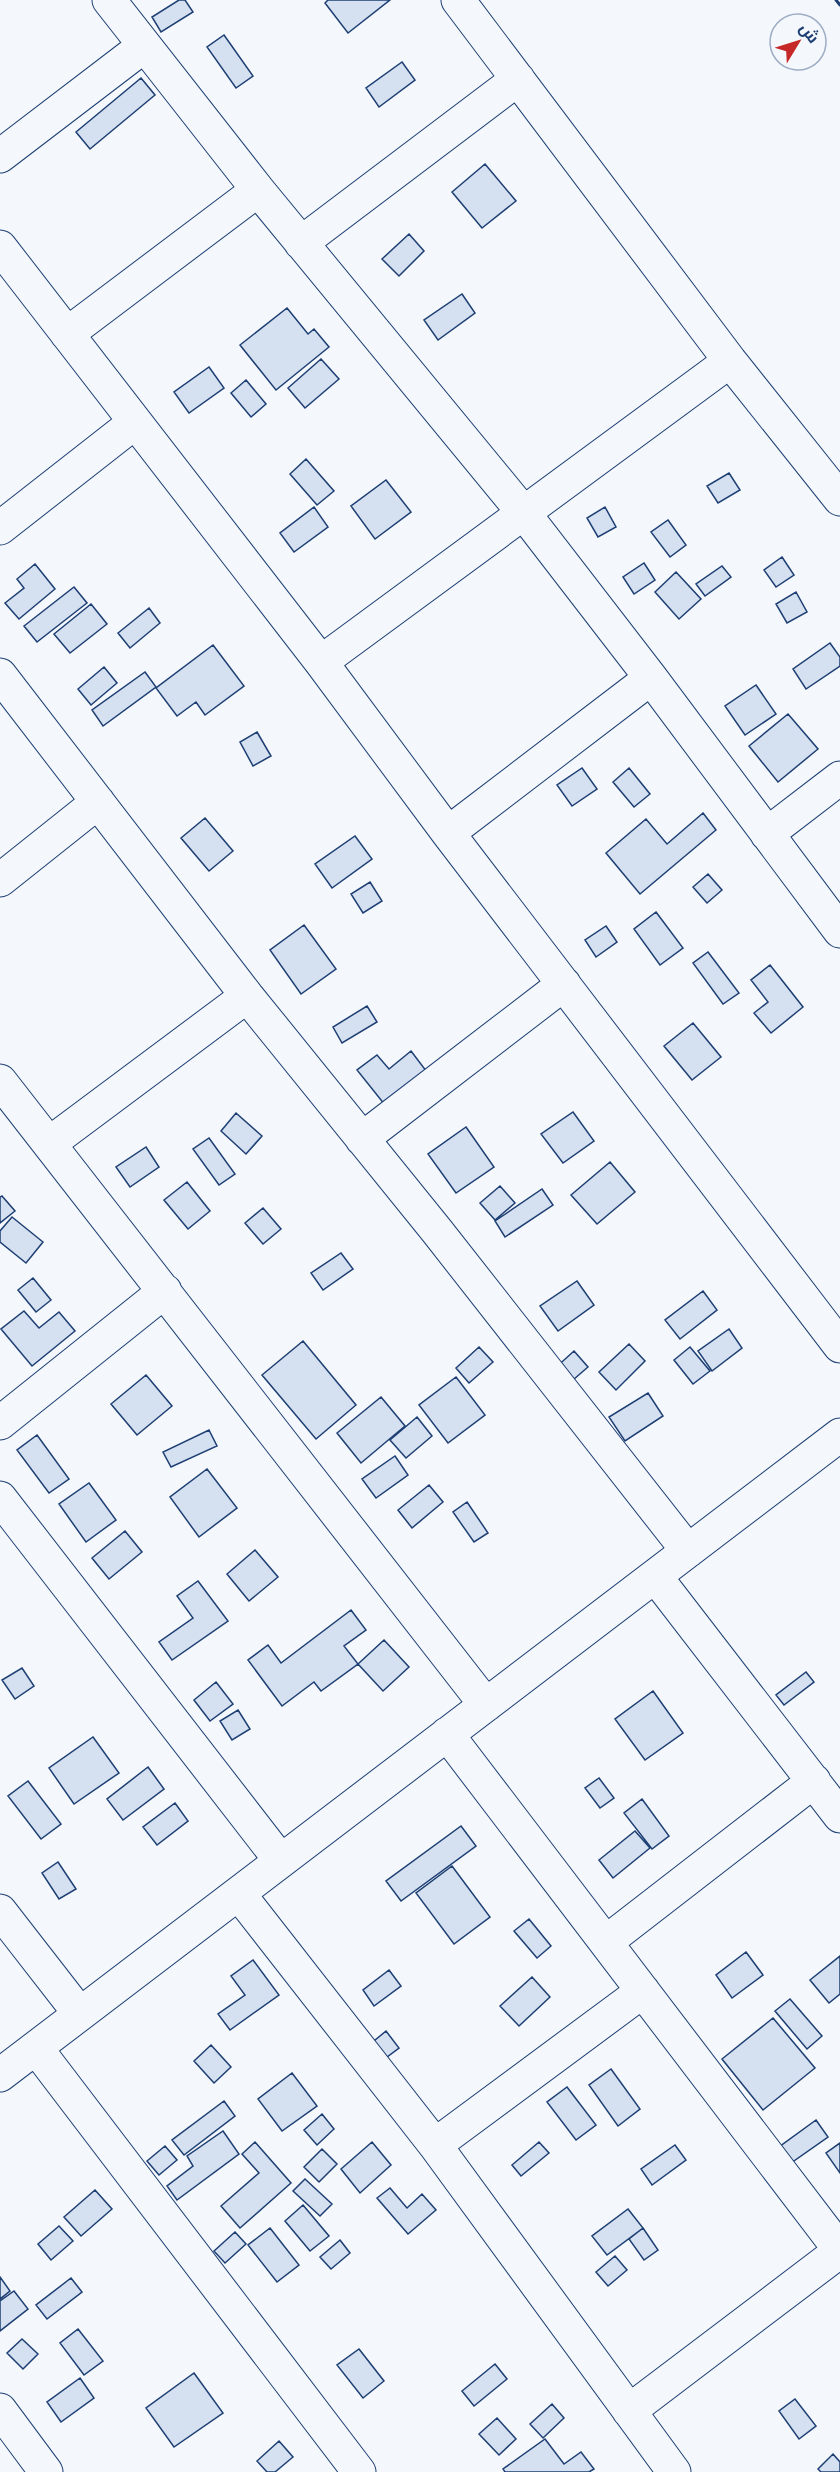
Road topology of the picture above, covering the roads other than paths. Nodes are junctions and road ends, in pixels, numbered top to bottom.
1 (109, 0) edge
2 (458, 0) edge
3 (144, 46) junction
4 (518, 79) junction
5 (0, 156) edge
6 (258, 190) junction
7 (301, 243) junction
8 (0, 247) edge
9 (67, 334) junction
10 (730, 361) junction
11 (134, 423) junction
12 (840, 499) edge
13 (524, 512) junction
14 (0, 528) edge
15 (321, 662) junction
16 (0, 675) edge
17 (651, 678) junction
18 (840, 778) edge
19 (98, 802) junction
20 (448, 833) junction
21 (767, 834) junction
22 (0, 880) edge
23 (840, 931) edge
24 (564, 984) junction
25 (247, 996) junction
26 (0, 1081) edge
27 (362, 1139) junction
28 (50, 1143) junction
29 (165, 1291) junction
30 (840, 1346) edge
31 (0, 1423) edge
32 (836, 1446) edge
33 (0, 1498) edge
34 (688, 1551) junction
35 (656, 1576) junction
36 (486, 1705) junction
37 (447, 1734) junction
38 (814, 1781) junction
39 (840, 1816) edge
40 (281, 1861) junction
41 (239, 1894) junction
42 (0, 1911) edge
43 (606, 1942) junction
44 (643, 1990) junction
45 (80, 2014) junction
46 (36, 2048) junction
47 (0, 2075) edge
48 (435, 2145) junction
49 (840, 2251) edge
50 (0, 2410) edge
51 (629, 2411) junction
52 (46, 2472) edge
53 (359, 2472) edge
54 (674, 2472) edge

1 - 3 street
2 - 4 street
3 - 5 street
3 - 6 street
4 - 7 street
4 - 10 street
6 - 7 street
6 - 9 street
7 - 13 street
8 - 9 street
9 - 11 street
10 - 12 street
10 - 13 street
11 - 14 street
11 - 15 street
13 - 15 street
13 - 17 street
15 - 20 street
16 - 19 street
17 - 20 street
17 - 21 street
18 - 21 street
19 - 22 street
19 - 25 street
20 - 24 street
21 - 23 street
24 - 27 street
24 - 30 street
25 - 27 street
25 - 28 street
26 - 28 street
27 - 34 street
28 - 29 street
29 - 31 street
29 - 36 street
32 - 34 street
33 - 40 street
34 - 35 street
35 - 36 street
35 - 38 street
36 - 37 street
37 - 40 street
37 - 43 street
38 - 39 street
38 - 43 street
40 - 41 street
41 - 45 street
41 - 48 street
42 - 45 street
43 - 44 street
44 - 48 street
44 - 49 street
45 - 46 street
46 - 47 street
46 - 53 street
48 - 51 street
49 - 51 street
50 - 52 street
51 - 54 street

